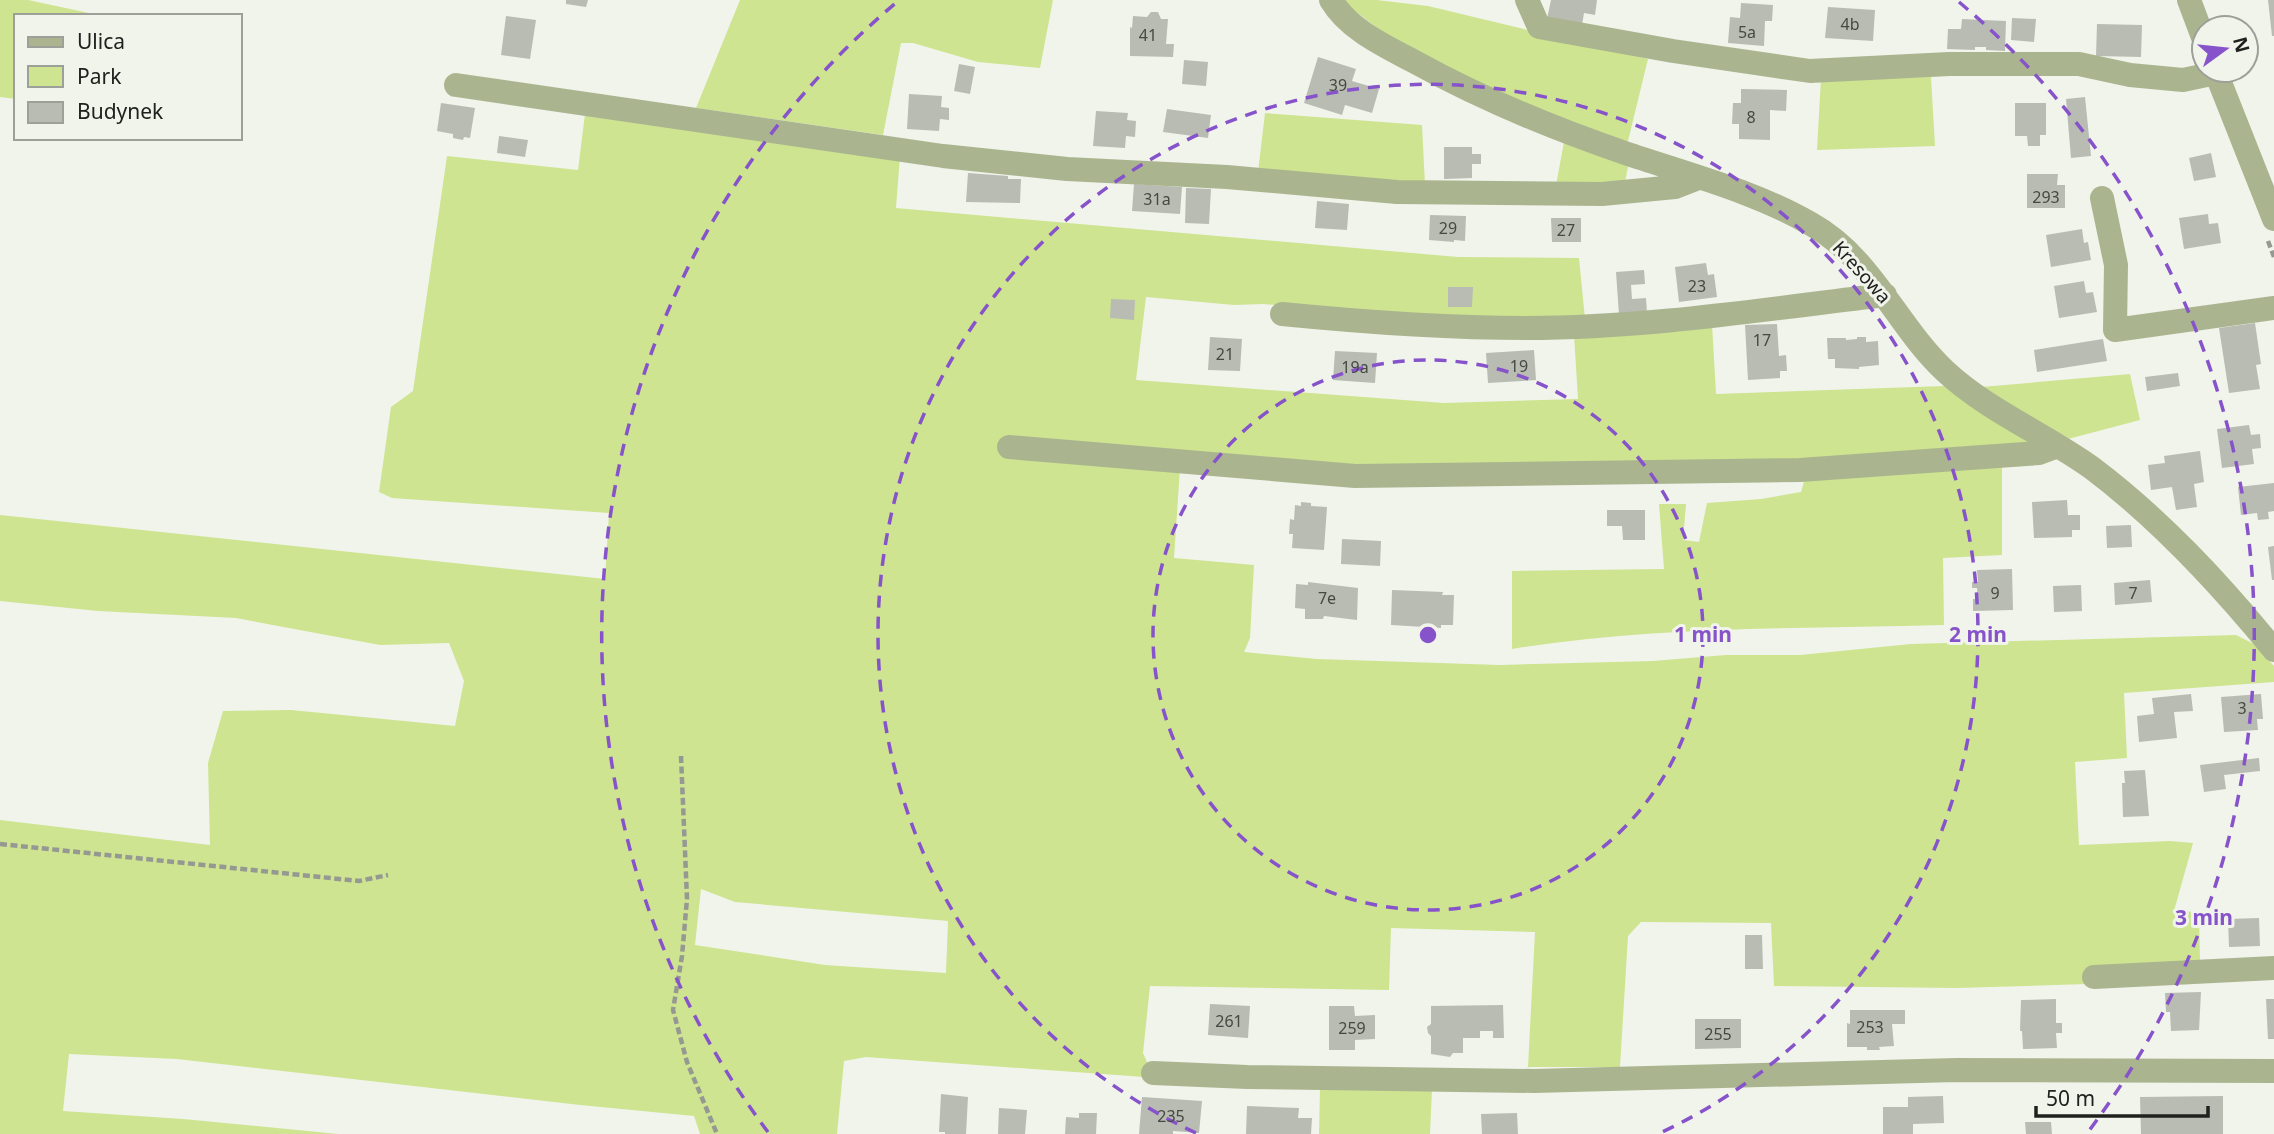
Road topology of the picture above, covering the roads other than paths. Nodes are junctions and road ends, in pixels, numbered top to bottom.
1 (1331, 0) edge
2 (1527, 0) edge
3 (2190, 79) edge
4 (2221, 84) edge
5 (456, 85) dead end
6 (1698, 178) junction
7 (2102, 198) dead end
8 (2274, 219) edge
9 (1885, 295) junction
10 (2274, 307) edge
11 (1282, 314) dead end
12 (2058, 446) junction
13 (1009, 447) dead end
14 (2274, 650) edge
15 (2274, 968) edge
16 (2094, 977) dead end
17 (2274, 1071) edge
18 (1153, 1073) dead end

1 - 6 street, Kresowa
2 - 3 street
4 - 8 street
5 - 6 street
6 - 9 street, Kresowa
7 - 10 street
9 - 11 street
9 - 12 street, Kresowa
12 - 13 street
12 - 14 street, Kresowa
15 - 16 street
17 - 18 street

